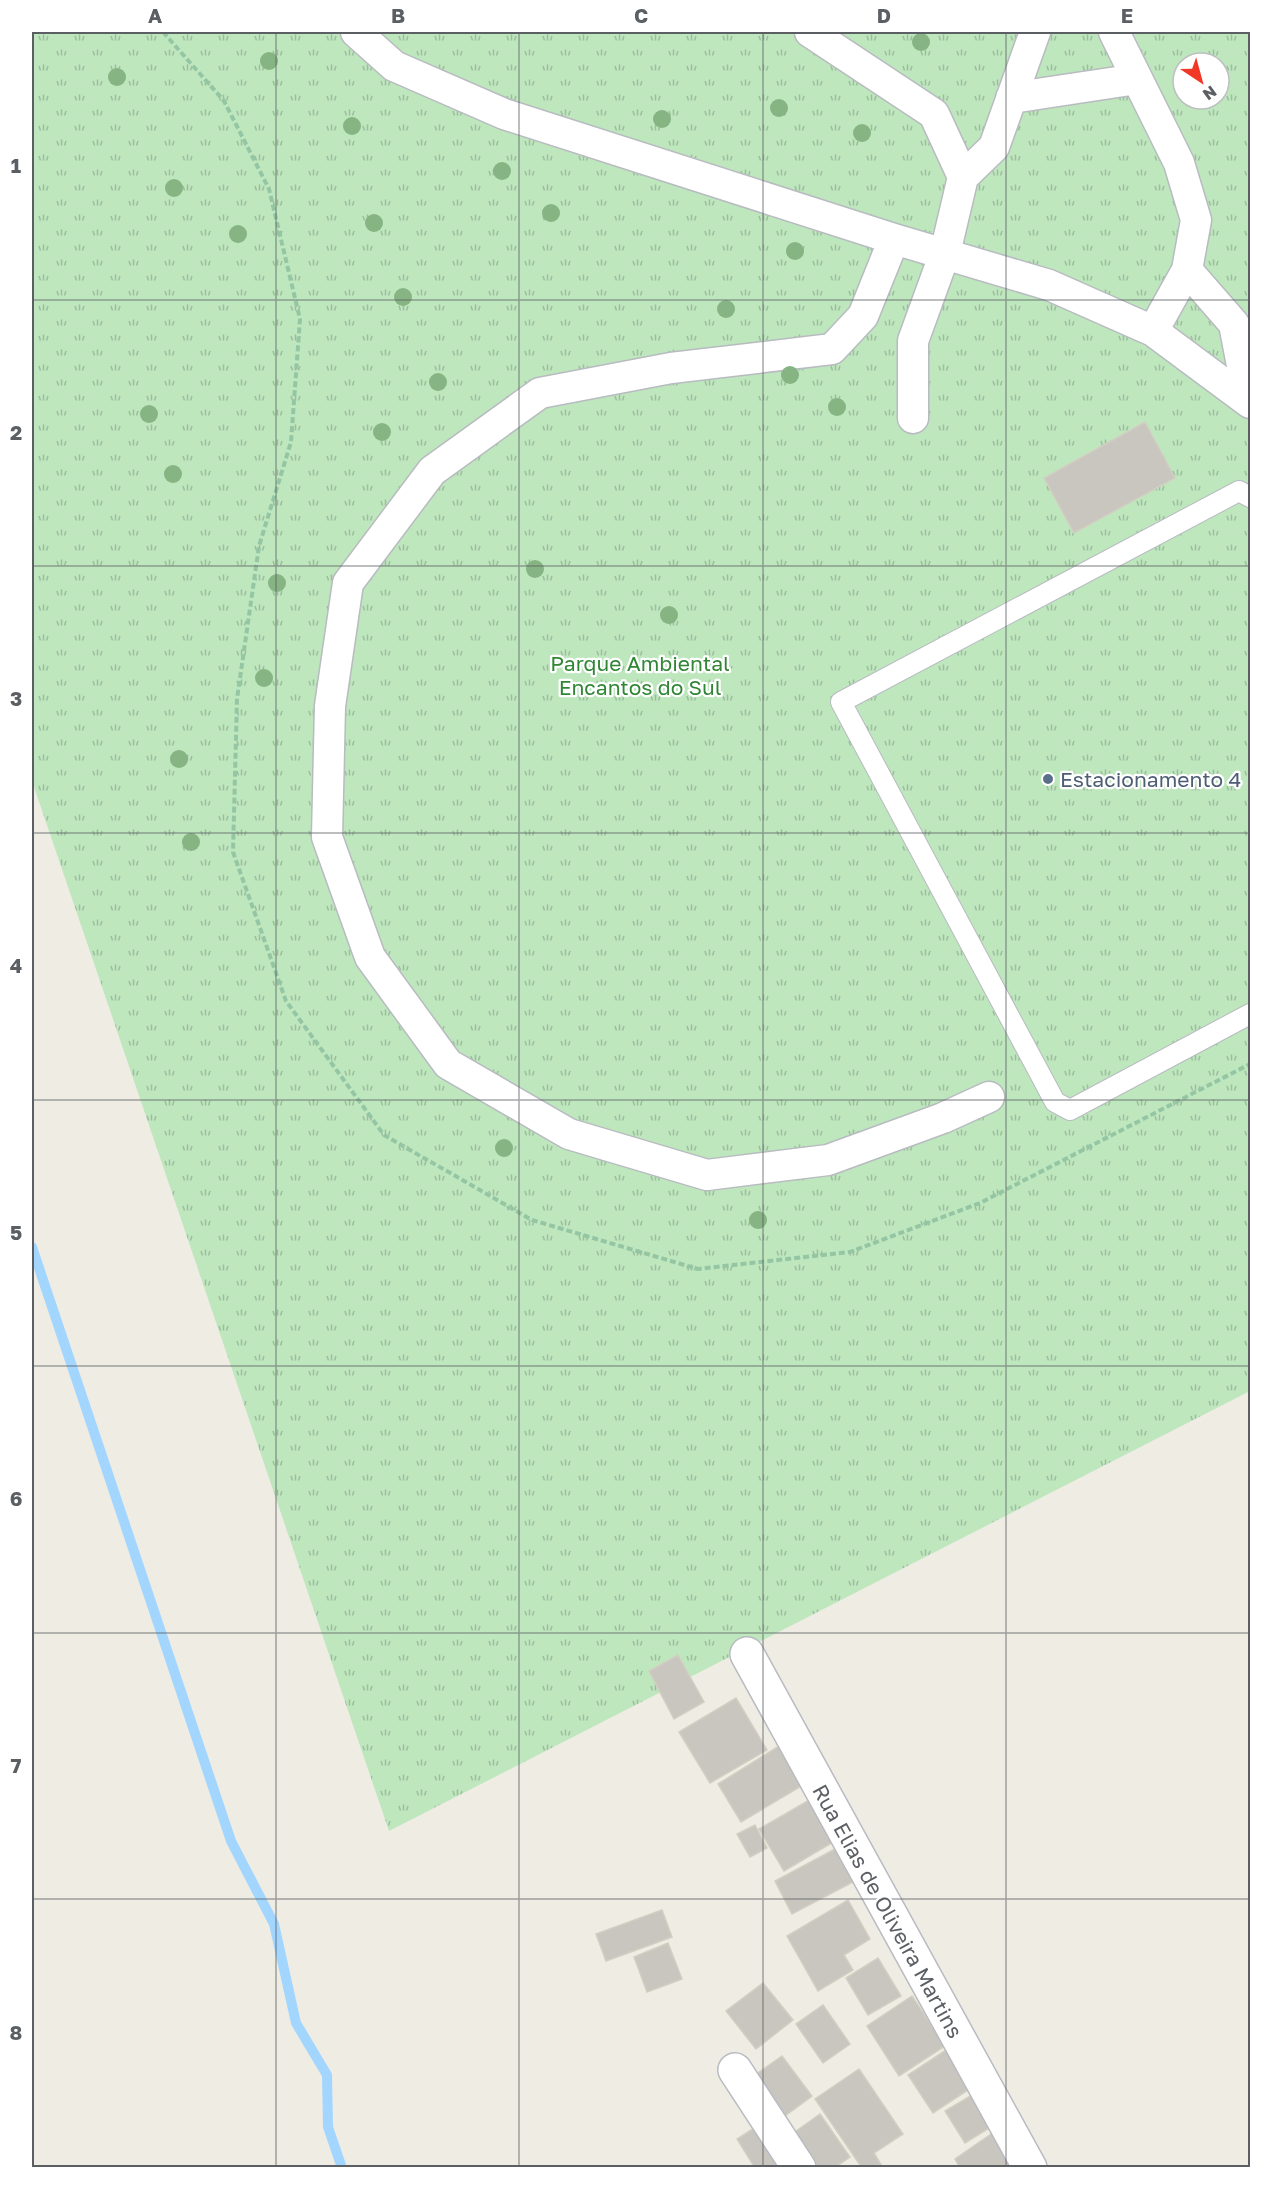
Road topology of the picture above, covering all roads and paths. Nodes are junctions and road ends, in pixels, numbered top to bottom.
1 (163, 32) edge
2 (356, 32) edge
3 (810, 32) edge
4 (1035, 32) edge
5 (1114, 32) edge
6 (1137, 79) junction
7 (1011, 98) junction
8 (963, 177) junction
9 (894, 239) junction
10 (945, 253) junction
11 (1187, 270) junction
12 (1153, 331) junction
13 (1250, 402) edge
14 (913, 418) dead end
15 (1251, 497) edge
16 (1251, 1014) edge
17 (1251, 1064) edge
18 (988, 1097) dead end
19 (747, 1654) dead end
20 (735, 2070) dead end
21 (799, 2168) edge
22 (1030, 2168) edge

1 - 17 path
2 - 9 street
3 - 8 street
4 - 7 street
5 - 6 street
6 - 7 street
6 - 11 street
7 - 8 street
8 - 10 street
9 - 10 street
9 - 18 street
10 - 12 street
10 - 14 street
11 - 12 street
11 - 13 street
12 - 13 street
15 - 16 lane
19 - 22 street, Rua Elias de Oliveira Martins
20 - 21 street

